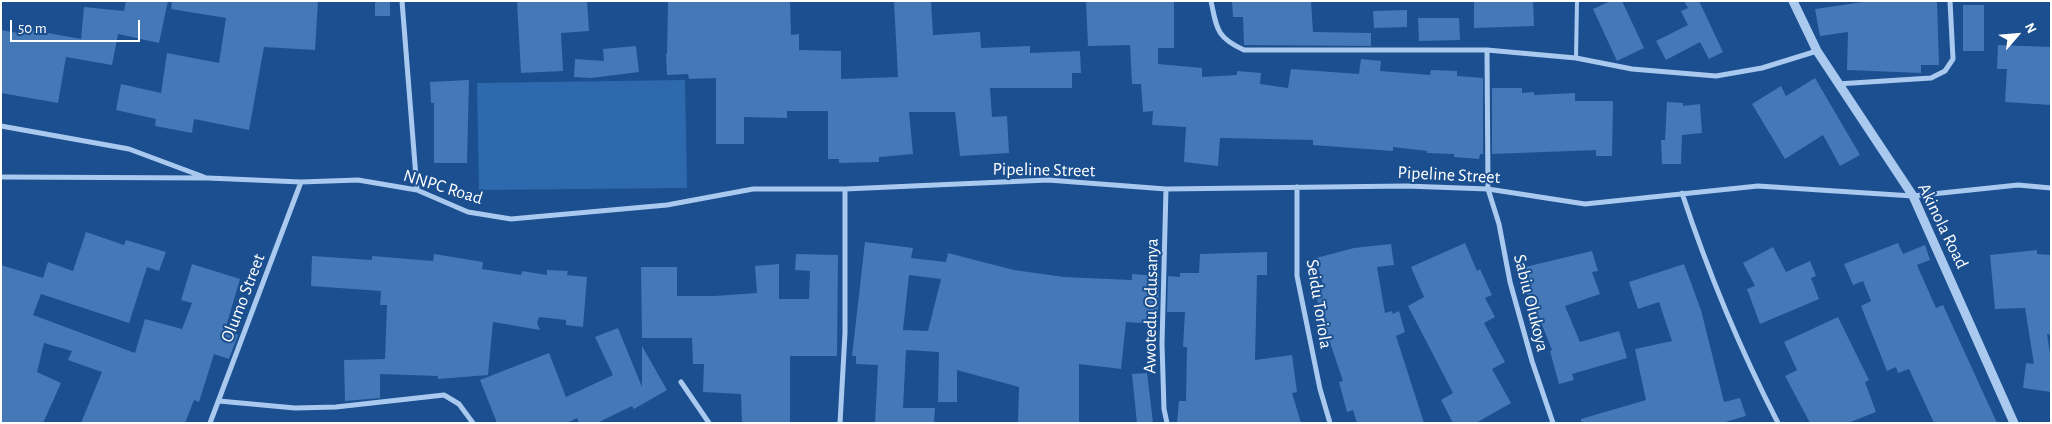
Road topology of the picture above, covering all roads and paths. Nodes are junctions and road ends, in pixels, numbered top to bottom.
1 (402, 1) edge
2 (1212, 1) edge
3 (1577, 1) edge
4 (1794, 1) edge
5 (1950, 1) edge
6 (1487, 50) junction
7 (1817, 51) junction
8 (1576, 58) junction
9 (1837, 84) junction
10 (1, 126) edge
11 (1, 177) edge
12 (208, 178) junction
13 (301, 182) junction
14 (1297, 187) junction
15 (1166, 188) junction
16 (2051, 188) edge
17 (845, 189) junction
18 (1488, 189) junction
19 (417, 190) junction
20 (1682, 194) junction
21 (1913, 196) junction
22 (681, 382) dead end
23 (218, 401) junction
24 (210, 423) edge
25 (473, 423) edge
26 (709, 423) edge
27 (840, 423) edge
28 (1167, 423) edge
29 (1330, 423) edge
30 (1553, 423) edge
31 (1778, 423) edge
32 (2014, 423) edge

1 - 19 street
2 - 6 street
3 - 8 lane
4 - 7 street, Akinola Road
5 - 9 street
6 - 8 street
6 - 18 street, Sabiu Olukoya
7 - 8 street
7 - 9 street, Akinola Road
9 - 21 street, Akinola Road
10 - 12 street
11 - 12 street, NNPC Road
12 - 13 street, NNPC Road
13 - 19 street, NNPC Road
13 - 23 street, Olumo Street
14 - 15 street, Pipeline Street
14 - 18 street, Pipeline Street
14 - 29 street, Seidu Toriola
15 - 17 street, Pipeline Street
15 - 28 street, Awotedu Odusanya
16 - 21 street, Pipeline Street
17 - 19 street, NNPC Road
17 - 27 street
18 - 20 street, Pipeline Street
18 - 30 street, Sabiu Olukoya
20 - 21 street, Pipeline Street
20 - 31 street
21 - 32 street, Akinola Road
22 - 26 street
23 - 24 street, Olumo Street
23 - 25 street

